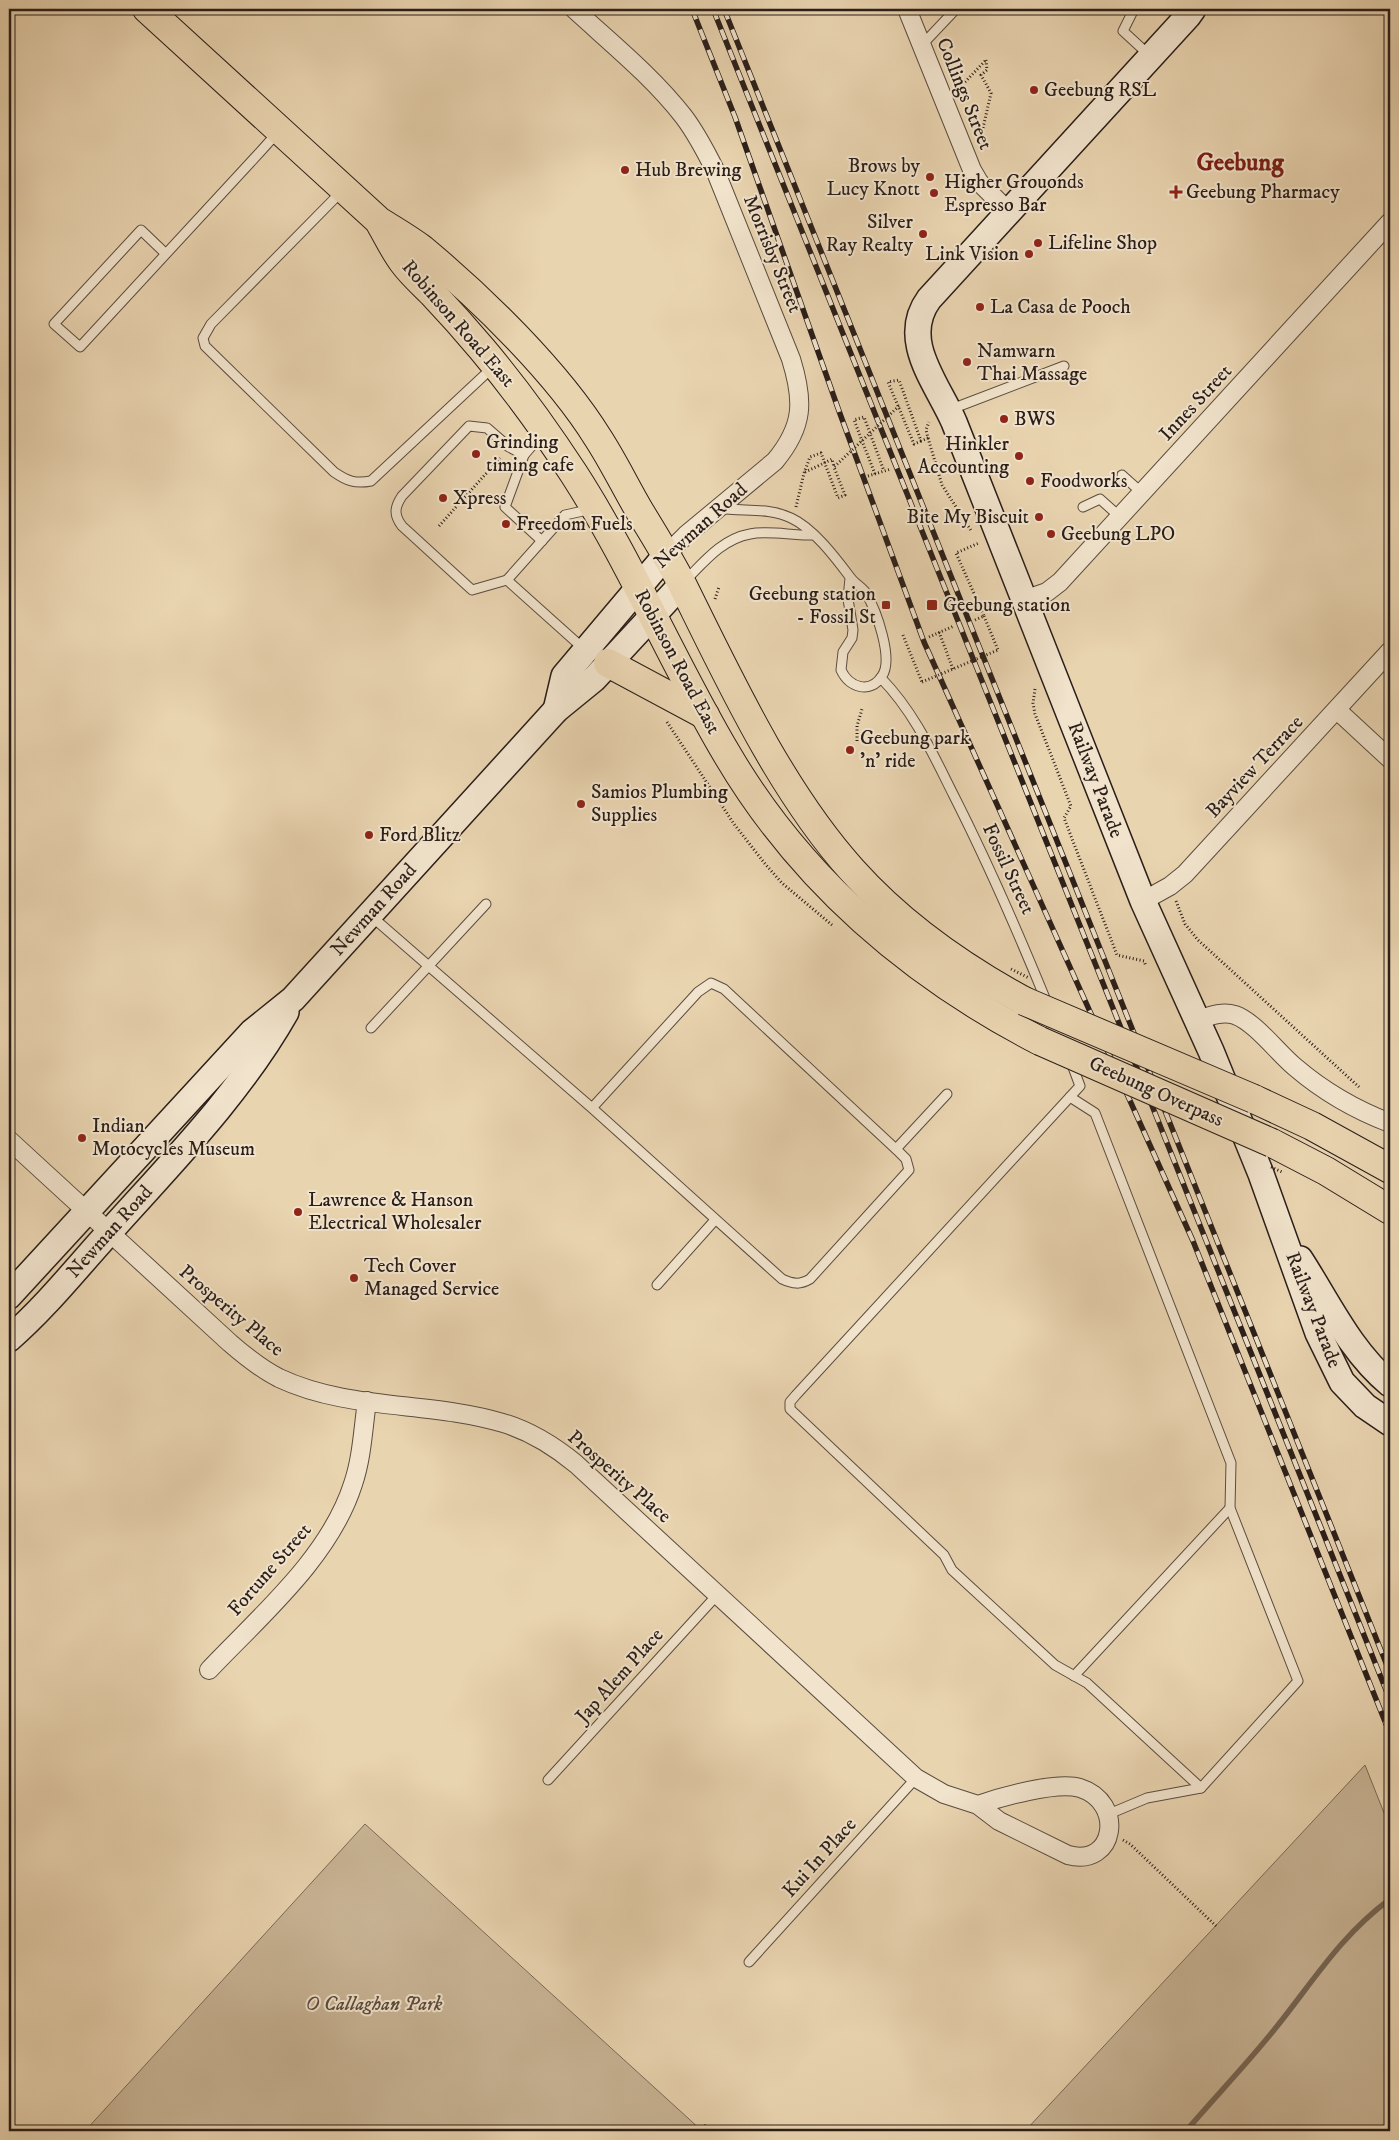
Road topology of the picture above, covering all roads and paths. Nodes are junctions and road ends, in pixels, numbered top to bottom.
1 (147, 9) edge
2 (574, 9) edge
3 (907, 9) edge
4 (956, 9) edge
5 (1134, 9) edge
6 (1194, 11) edge
7 (921, 46) junction
8 (1151, 57) junction
9 (965, 82) dead end
10 (983, 128) dead end
11 (280, 130) junction
12 (344, 189) junction
13 (1009, 212) junction
14 (379, 221) junction
15 (1390, 222) edge
16 (166, 254) junction
17 (495, 365) junction
18 (1064, 366) dead end
19 (899, 406) junction
20 (937, 412) junction
21 (799, 418) joint
22 (545, 432) junction
23 (928, 438) junction
24 (922, 440) junction
25 (862, 441) junction
26 (524, 455) junction
27 (500, 458) dead end
28 (834, 467) junction
29 (891, 469) dead end
30 (884, 471) junction
31 (804, 472) junction
32 (875, 474) junction
33 (1122, 475) dead end
34 (868, 476) dead end
35 (1142, 493) junction
36 (1084, 507) dead end
37 (594, 508) junction
38 (719, 508) junction
39 (796, 508) dead end
40 (1120, 517) junction
41 (439, 526) dead end
42 (813, 535) junction
43 (542, 541) junction
44 (979, 543) junction
45 (982, 552) dead end
46 (666, 555) junction
47 (850, 578) junction
48 (506, 580) junction
49 (682, 584) junction
50 (719, 587) dead end
51 (637, 588) junction
52 (1024, 600) junction
53 (715, 602) dead end
54 (651, 616) junction
55 (984, 616) junction
56 (975, 620) dead end
57 (954, 626) dead end
58 (939, 632) junction
59 (904, 635) dead end
60 (930, 637) dead end
61 (1390, 651) edge
62 (596, 656) junction
63 (953, 668) junction
64 (881, 678) junction
65 (1034, 684) dead end
66 (862, 709) dead end
67 (1337, 710) junction
68 (705, 715) junction
69 (857, 741) dead end
70 (1390, 759) edge
71 (1170, 886) junction
72 (1143, 901) junction
73 (486, 904) dead end
74 (370, 915) junction
75 (1004, 965) dead end
76 (428, 966) junction
77 (1011, 969) dead end
78 (1148, 969) dead end
79 (293, 999) junction
80 (1024, 1001) joint
81 (1198, 1020) junction
82 (371, 1028) dead end
83 (1053, 1037) junction
84 (1363, 1090) dead end
85 (947, 1094) dead end
86 (1070, 1097) junction
87 (592, 1108) junction
88 (1390, 1123) edge
89 (9, 1140) edge
90 (896, 1149) junction
91 (1390, 1169) edge
92 (1390, 1210) edge
93 (86, 1211) junction
94 (715, 1220) junction
95 (109, 1232) junction
96 (1284, 1234) junction
97 (657, 1285) dead end
98 (9, 1296) edge
99 (9, 1338) edge
100 (1390, 1384) edge
101 (367, 1401) junction
102 (1390, 1423) edge
103 (1230, 1508) junction
104 (718, 1594) junction
105 (209, 1670) dead end
106 (1074, 1676) junction
107 (916, 1778) junction
108 (548, 1780) dead end
109 (1201, 1788) junction
110 (978, 1805) junction
111 (1109, 1814) junction
112 (1108, 1833) junction
113 (1216, 1926) dead end
114 (749, 1962) dead end

1 - 11 main road, Robinson Road East
2 - 21 street, Morrisby Street
3 - 7 street, Collings Street
4 - 7 lane
5 - 8 lane
6 - 8 main road
7 - 13 street, Collings Street
8 - 13 main road
9 - 10 path
11 - 12 main road, Robinson Road East
11 - 16 lane
12 - 14 main road, Robinson Road East
12 - 17 lane
13 - 20 main road, Railway Parade
14 - 17 main road, Robinson Road East
14 - 46 main road, Robinson Road East
15 - 35 street, Innes Street
16 - 16 lane
17 - 22 main road, Robinson Road East
18 - 20 lane
19 - 24 path
19 - 24 path
19 - 25 path, bridge
20 - 23 path
20 - 52 main road, Railway Parade
21 - 38 street, Newman Road
22 - 26 lane
22 - 37 main road, Robinson Road East
23 - 24 path
23 - 44 path
25 - 28 path, bridge
25 - 30 path
25 - 32 path
26 - 43 lane
26 - 48 lane
27 - 41 path
28 - 31 path, bridge
28 - 31 path
29 - 30 path
30 - 32 path
31 - 39 path
32 - 34 path
33 - 35 lane
35 - 40 street, Innes Street
36 - 40 lane
37 - 43 lane
37 - 51 main road, Robinson Road East
38 - 42 lane
38 - 46 street, Newman Road
40 - 52 street, Innes Street
42 - 47 lane
42 - 49 lane
43 - 48 lane
44 - 45 path
44 - 55 path
46 - 49 main road, Robinson Road East
46 - 51 main road, Newman Road
47 - 64 lane
47 - 64 lane
48 - 62 lane
49 - 54 main road, Newman Road
49 - 80 main road, Robinson Road East
50 - 53 path
51 - 54 main road, Robinson Road East
51 - 62 main road, Newman Road
52 - 72 main road, Railway Parade
54 - 62 main road, Newman Road
54 - 68 main road, Robinson Road East
55 - 56 path
55 - 63 path, bridge
57 - 58 path
58 - 60 path
58 - 63 path
59 - 63 path, bridge
61 - 67 street, Bayview Terrace
62 - 68 main road
62 - 74 main road, Newman Road
64 - 83 lane, Fossil Street
65 - 78 path
66 - 69 path
67 - 70 street
67 - 71 street, Bayview Terrace
68 - 83 main road, Robinson Road East
71 - 72 street, Bayview Terrace
71 - 84 path
72 - 81 main road, Railway Parade
73 - 76 lane
74 - 76 lane
74 - 79 main road, Newman Road
75 - 77 path
76 - 82 lane
76 - 87 lane
79 - 93 main road, Newman Road
79 - 95 main road, Newman Road
80 - 91 main road, Geebung Overpass, bridge
81 - 88 street
81 - 96 main road, Railway Parade
83 - 86 lane, Fossil Street
83 - 92 main road, Geebung Overpass, bridge
85 - 90 lane
86 - 103 lane
86 - 106 lane
87 - 90 lane
87 - 94 lane
89 - 93 street, Prosperity Place
90 - 94 lane
93 - 95 street, Prosperity Place
93 - 98 main road, Newman Road
94 - 97 lane
95 - 99 main road, Newman Road
95 - 101 street, Prosperity Place
96 - 100 main road, Railway Parade
96 - 102 main road, Railway Parade
101 - 104 street, Prosperity Place
101 - 105 street, Fortune Street
103 - 106 lane
103 - 109 lane
104 - 107 street, Prosperity Place
104 - 108 lane, Jap Alem Place
106 - 109 lane
107 - 110 street, Prosperity Place
107 - 114 lane, Kui In Place
109 - 111 lane
110 - 111 street
110 - 112 street, Prosperity Place
111 - 112 street
112 - 113 path

